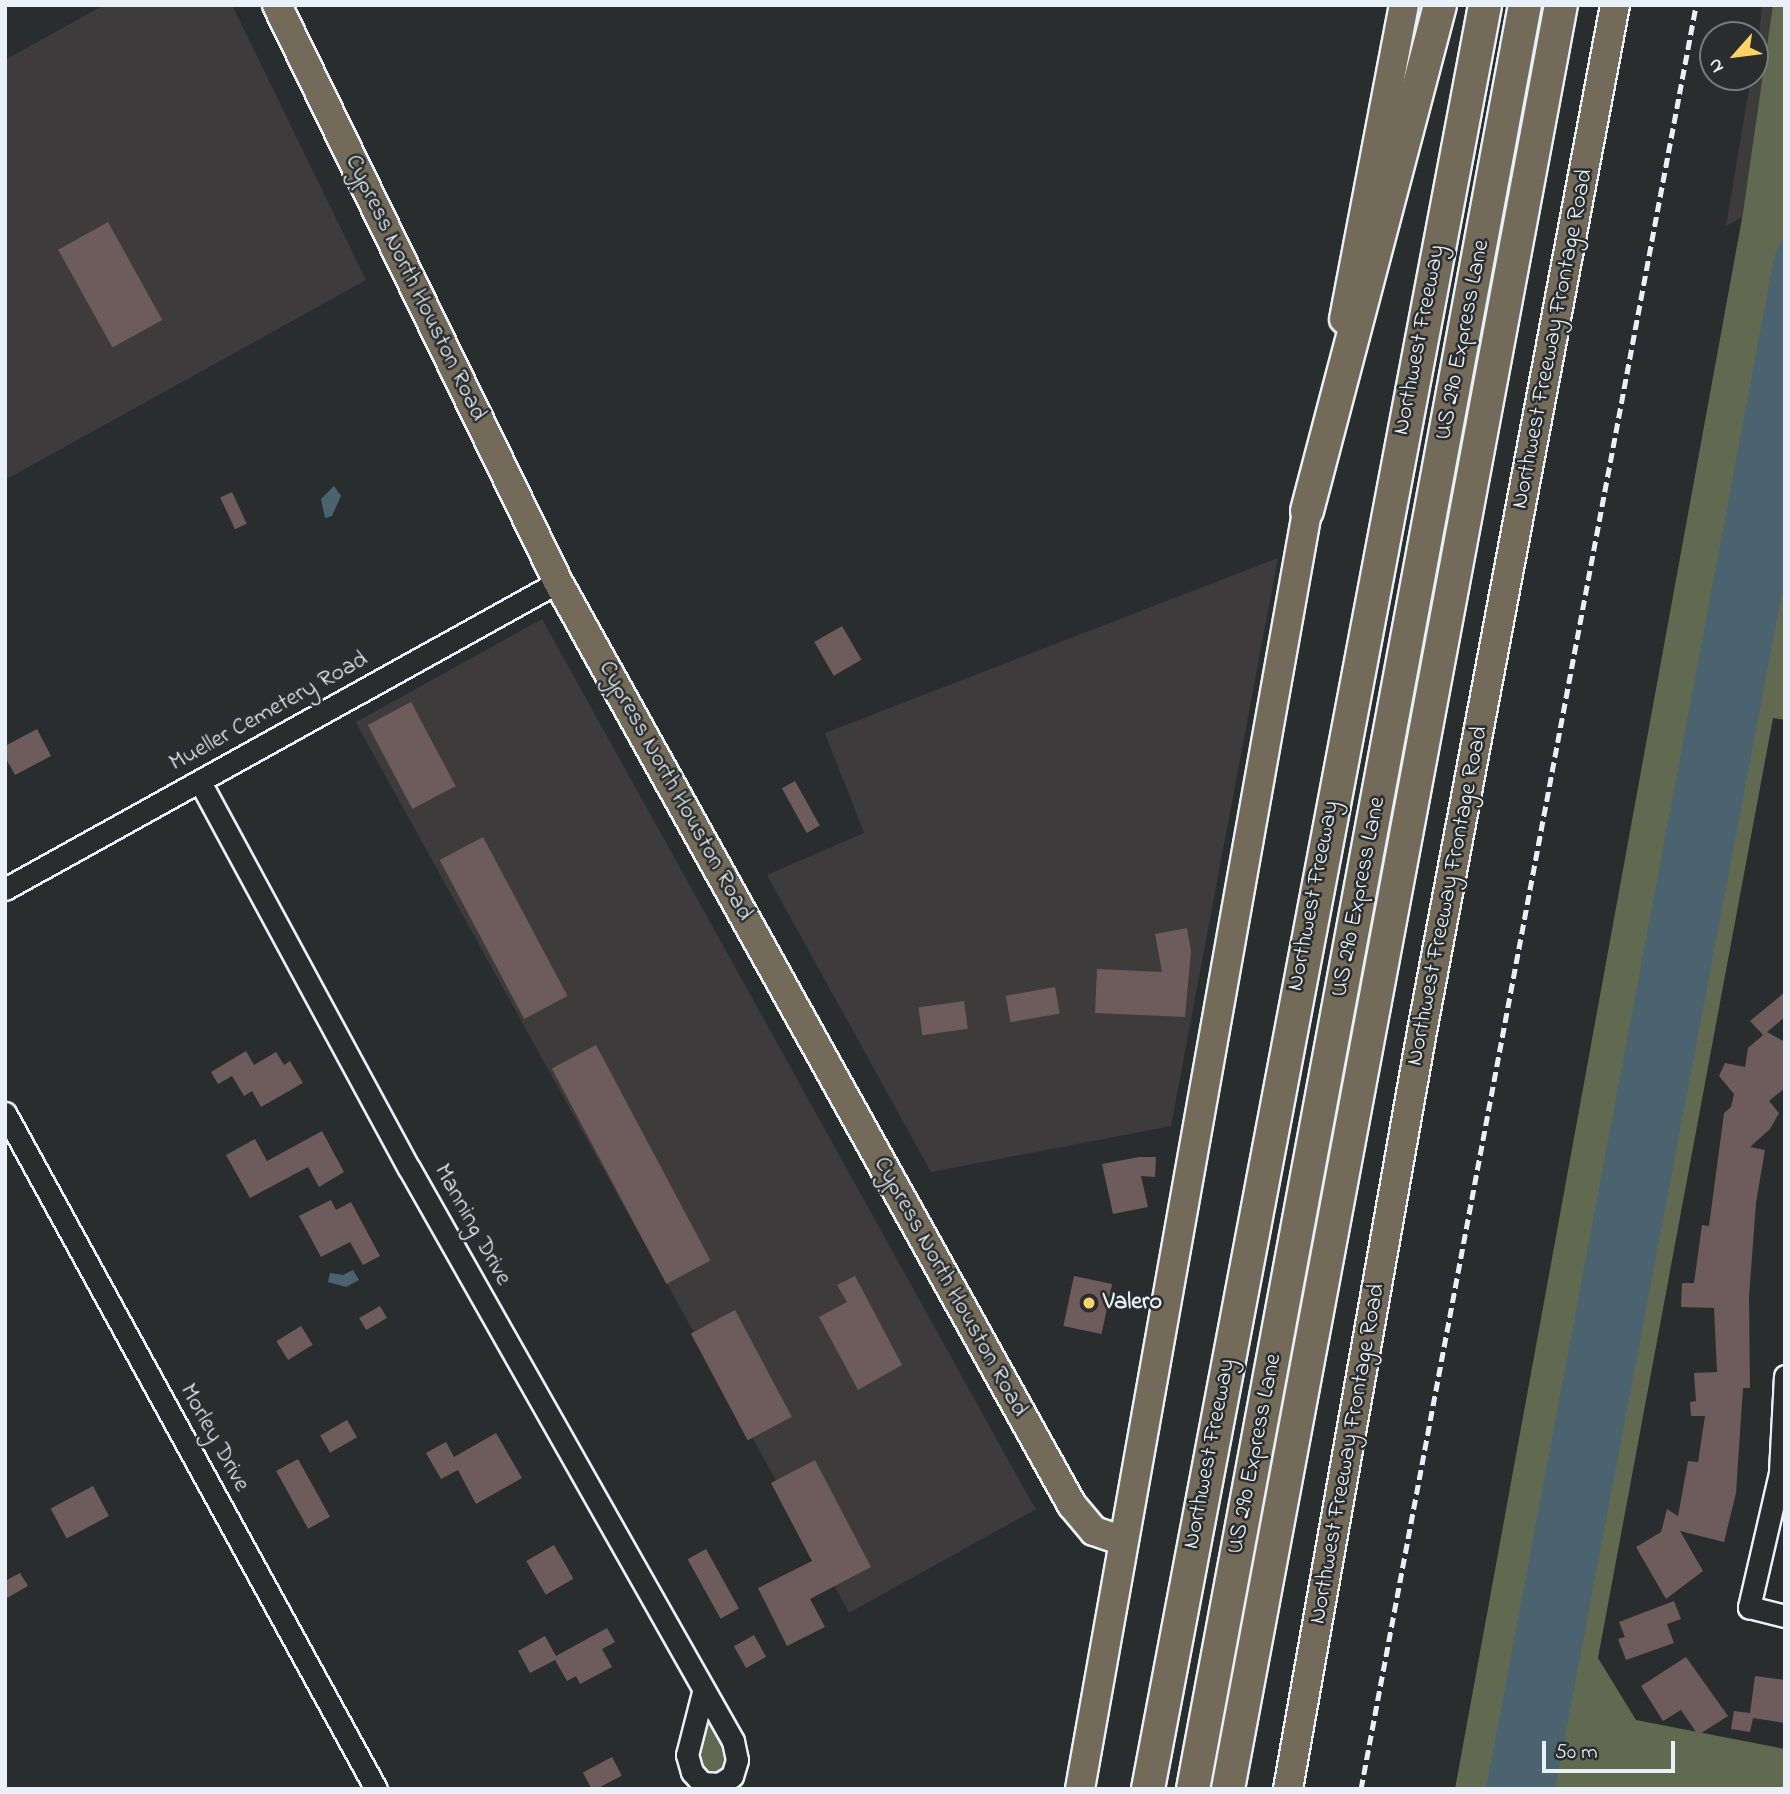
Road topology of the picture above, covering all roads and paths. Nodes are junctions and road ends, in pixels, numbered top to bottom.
1 (276, 5) edge
2 (1404, 5) edge
3 (1440, 5) edge
4 (1485, 5) edge
5 (1525, 5) edge
6 (1561, 5) edge
7 (1615, 5) edge
8 (1307, 511) junction
9 (558, 582) junction
10 (200, 782) junction
11 (5, 889) edge
12 (5, 1113) edge
13 (1785, 1376) edge
14 (1123, 1541) junction
15 (1785, 1616) edge
16 (703, 1692) dead end
17 (376, 1789) edge
18 (1080, 1789) edge
19 (1148, 1789) edge
20 (1193, 1789) edge
21 (1228, 1789) edge
22 (1288, 1789) edge

1 - 9 main road, Cypress North Houston Road
2 - 8 main road
3 - 8 highway
4 - 19 highway, Northwest Freeway
5 - 20 highway, US 290 Express Lane
6 - 21 highway
7 - 22 main road, Northwest Freeway Frontage Road
8 - 14 main road
9 - 10 street, Mueller Cemetery Road
9 - 14 main road, Cypress North Houston Road
10 - 11 street, Mueller Cemetery Road
10 - 16 street, Manning Drive
12 - 17 street, Morley Drive
13 - 15 street
14 - 18 main road

